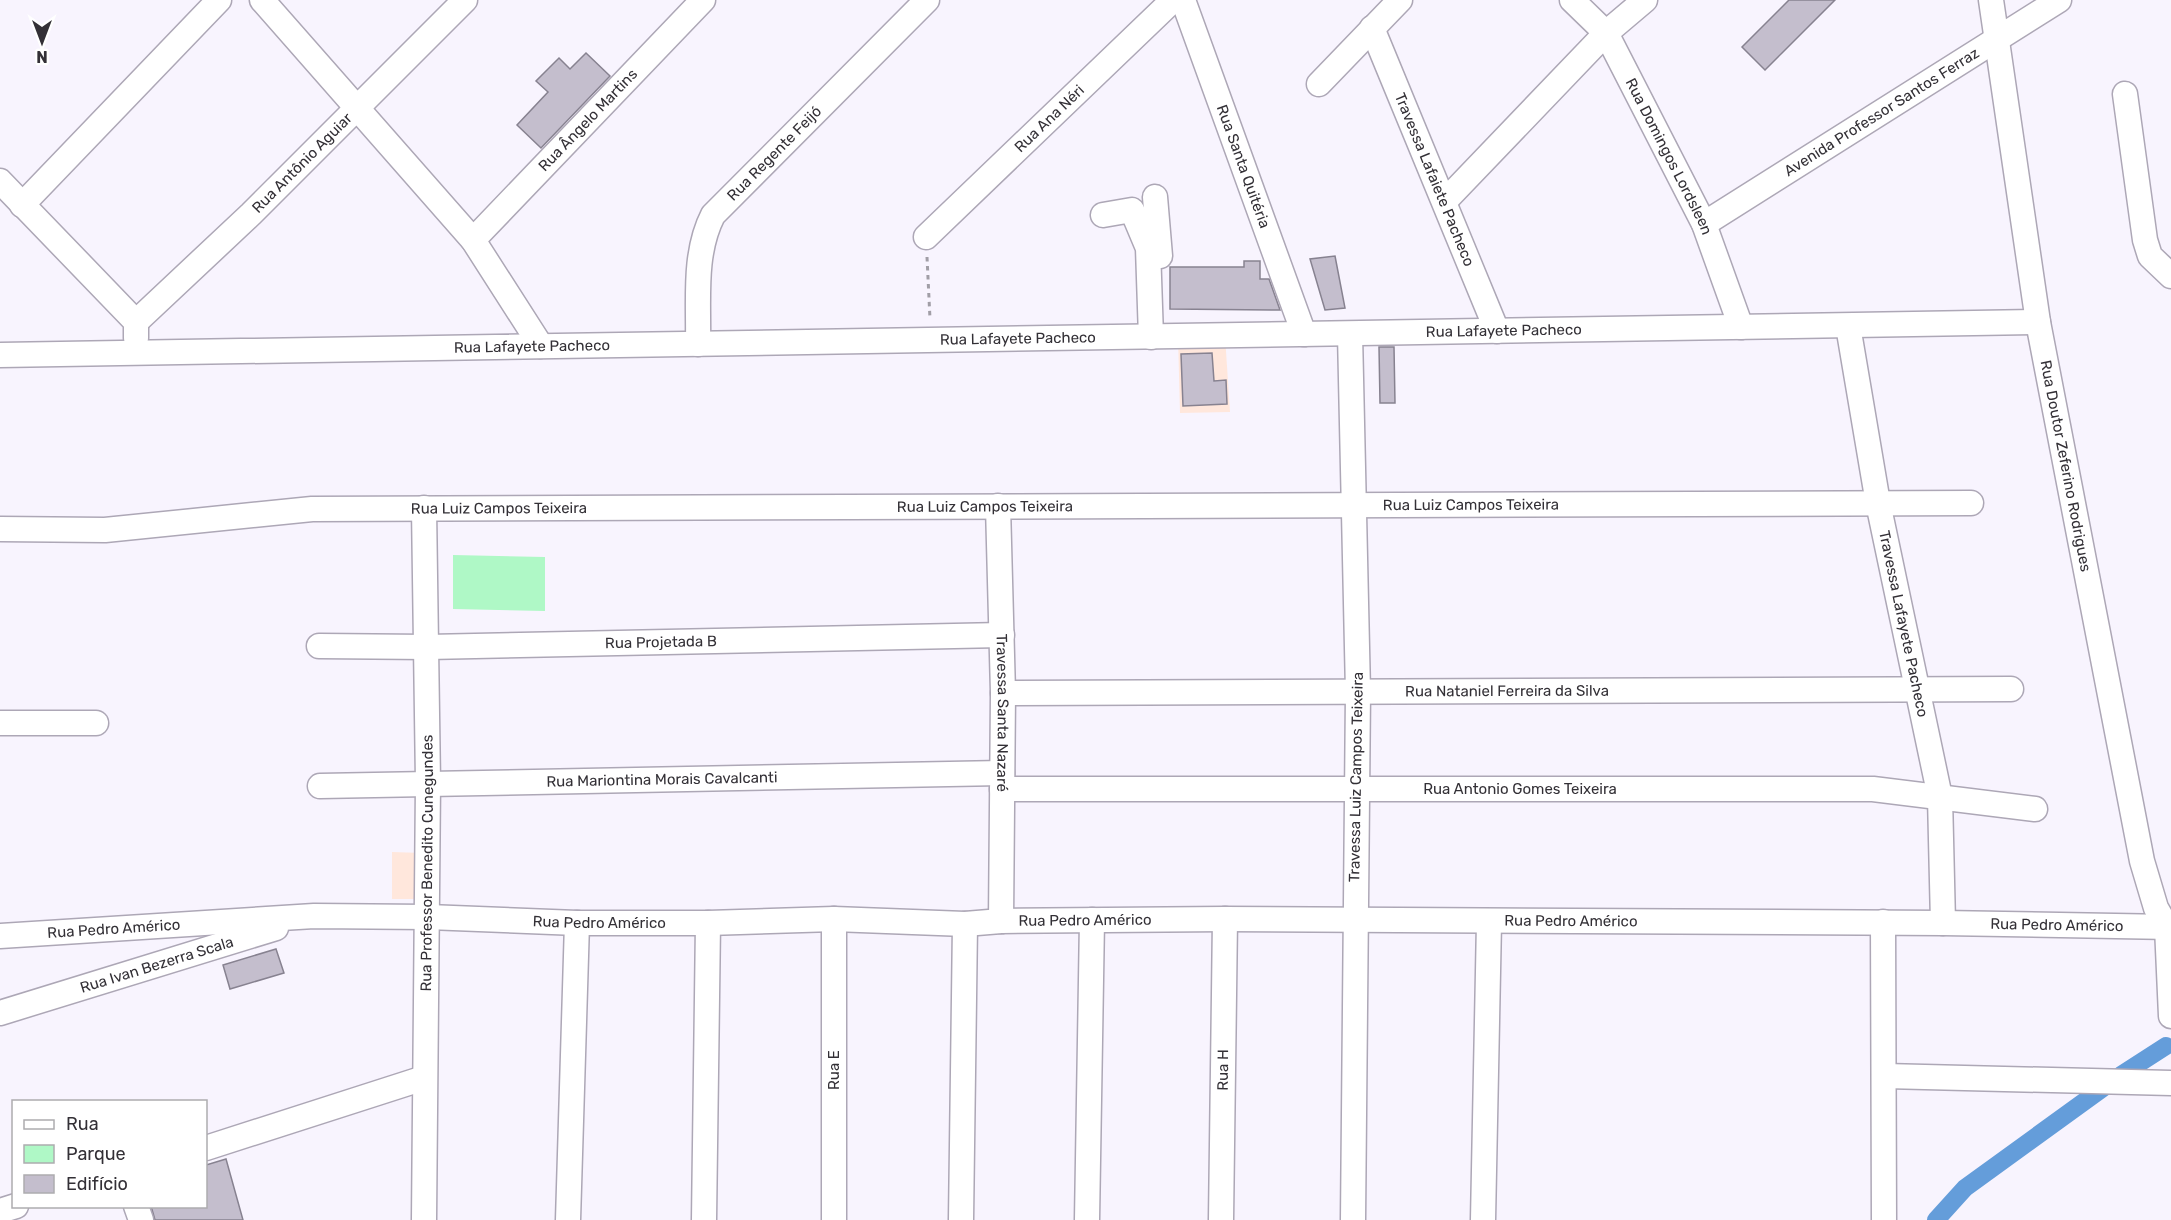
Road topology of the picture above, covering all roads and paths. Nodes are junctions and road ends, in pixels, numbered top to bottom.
1 (219, 0) edge
2 (262, 0) edge
3 (465, 0) edge
4 (703, 0) edge
5 (927, 0) edge
6 (1173, 0) edge
7 (1183, 0) edge
8 (1400, 0) edge
9 (1572, 0) edge
10 (1645, 0) edge
11 (1991, 0) edge
12 (2059, 0) edge
13 (1372, 28) junction
14 (1606, 33) junction
15 (1997, 37) junction
16 (1319, 84) dead end
17 (2125, 94) dead end
18 (355, 108) junction
19 (0, 182) edge
20 (1155, 197) dead end
21 (1445, 201) junction
22 (22, 205) junction
23 (1103, 215) dead end
24 (1704, 224) junction
25 (926, 237) joint
26 (473, 240) junction
27 (2171, 276) edge
28 (136, 322) junction
29 (2038, 322) junction
30 (1848, 326) junction
31 (1741, 327) junction
32 (1497, 331) junction
33 (1350, 333) junction
34 (1304, 334) junction
35 (1158, 336) junction
36 (930, 340) junction
37 (698, 344) junction
38 (541, 346) junction
39 (137, 353) junction
40 (0, 355) edge
41 (1878, 503) junction
42 (1971, 503) dead end
43 (1354, 505) junction
44 (998, 506) junction
45 (424, 508) junction
46 (0, 529) edge
47 (1002, 635) junction
48 (319, 646) dead end
49 (428, 647) junction
50 (1917, 689) junction
51 (2011, 689) dead end
52 (1358, 692) junction
53 (1003, 693) junction
54 (0, 723) edge
55 (96, 723) dead end
56 (1002, 781) junction
57 (429, 783) junction
58 (320, 786) dead end
59 (1357, 789) junction
60 (1940, 796) junction
61 (2035, 809) dead end
62 (314, 916) junction
63 (428, 917) junction
64 (1225, 919) junction
65 (834, 920) junction
66 (1092, 920) junction
67 (1001, 921) junction
68 (1354, 921) junction
69 (1488, 922) junction
70 (1883, 922) junction
71 (577, 923) junction
72 (708, 923) junction
73 (1943, 923) junction
74 (965, 924) junction
75 (2169, 927) edge
76 (0, 936) edge
77 (0, 1013) edge
78 (2171, 1016) edge
79 (1885, 1076) junction
80 (424, 1078) junction
81 (2171, 1083) edge
82 (207, 1148) edge
83 (424, 1220) edge
84 (568, 1220) edge
85 (704, 1220) edge
86 (834, 1220) edge
87 (961, 1220) edge
88 (1087, 1220) edge
89 (1221, 1220) edge
90 (1353, 1220) edge
91 (1483, 1220) edge
92 (1884, 1220) edge

1 - 22 street
2 - 18 street
3 - 18 street, Rua Antônio Aguiar
4 - 26 street, Rua Ângelo Martins
5 - 37 street, Rua Regente Feijó
6 - 25 street, Rua Ana Néri
7 - 34 street, Rua Santa Quitéria
8 - 13 street
9 - 14 street, Rua Domingos Lordsleen
10 - 14 street
11 - 15 street, Rua Doutor Zeferino Rodrigues
12 - 15 street, Avenida Professor Santos Ferraz
13 - 16 street
13 - 21 street, Travessa Lafaiete Pacheco
14 - 21 street
14 - 24 street, Rua Domingos Lordsleen
15 - 24 street, Avenida Professor Santos Ferraz
15 - 29 street, Rua Doutor Zeferino Rodrigues
17 - 27 street
18 - 26 street
18 - 28 street, Rua Antônio Aguiar
19 - 22 street
20 - 35 street
21 - 32 street, Travessa Lafaiete Pacheco
22 - 28 street
23 - 35 street
24 - 31 street, Rua Domingos Lordsleen
25 - 36 path
26 - 38 street
28 - 39 street
29 - 30 street, Rua Lafayete Pacheco
29 - 75 street, Rua Doutor Zeferino Rodrigues
30 - 31 street, Rua Lafayete Pacheco
30 - 41 street, Travessa Lafayete Pacheco
31 - 32 street, Rua Lafayete Pacheco
32 - 33 street, Rua Lafayete Pacheco
33 - 34 street, Rua Lafayete Pacheco
33 - 43 street, Travessa Luiz Campos Teixeira
34 - 35 street, Rua Lafayete Pacheco
35 - 36 street, Rua Lafayete Pacheco
36 - 37 street, Rua Lafayete Pacheco
37 - 38 street, Rua Lafayete Pacheco
38 - 39 street, Rua Lafayete Pacheco
39 - 40 street, Rua Lafayete Pacheco
41 - 42 street, Rua Luiz Campos Teixeira
41 - 43 street, Rua Luiz Campos Teixeira
41 - 50 street, Travessa Lafayete Pacheco
43 - 44 street, Rua Luiz Campos Teixeira
43 - 52 street, Travessa Luiz Campos Teixeira
44 - 45 street, Rua Luiz Campos Teixeira
44 - 47 street, Travessa Santa Nazaré
45 - 46 street, Rua Luiz Campos Teixeira
45 - 49 street, Rua Professor Benedito Cunegundes
47 - 49 street, Rua Projetada B
47 - 53 street, Travessa Santa Nazaré
48 - 49 street, Rua Projetada B
49 - 57 street, Rua Professor Benedito Cunegundes
50 - 51 street, Rua Nataniel Ferreira da Silva
50 - 52 street, Rua Nataniel Ferreira da Silva
50 - 60 street, Travessa Lafayete Pacheco
52 - 53 street, Rua Nataniel Ferreira da Silva
52 - 59 street, Travessa Luiz Campos Teixeira
53 - 56 street, Travessa Santa Nazaré
54 - 55 street
56 - 57 street, Rua Mariontina Morais Cavalcanti
56 - 59 street, Rua Antonio Gomes Teixeira
56 - 67 street, Travessa Santa Nazaré
57 - 58 street, Rua Mariontina Morais Cavalcanti
57 - 63 street, Rua Professor Benedito Cunegundes
59 - 60 street, Rua Antonio Gomes Teixeira
59 - 68 street, Travessa Luiz Campos Teixeira
60 - 61 street, Rua Antonio Gomes Teixeira
60 - 73 street, Travessa Lafayete Pacheco
62 - 63 street, Rua Pedro Américo
62 - 76 street, Rua Pedro Américo
62 - 77 street, Rua Ivan Bezerra Scala
63 - 71 street, Rua Pedro Américo
63 - 80 street, Rua Professor Benedito Cunegundes
64 - 66 street, Rua Pedro Américo
64 - 68 street, Rua Pedro Américo
64 - 89 street, Rua H
65 - 72 street, Rua Pedro Américo
65 - 74 street, Rua Pedro Américo
65 - 86 street, Rua E
66 - 67 street, Rua Pedro Américo
66 - 88 street
67 - 74 street, Rua Pedro Américo
68 - 69 street, Rua Pedro Américo
68 - 90 street, Travessa Luiz Campos Teixeira
69 - 70 street, Rua Pedro Américo
69 - 91 street
70 - 73 street, Rua Pedro Américo
70 - 79 street
71 - 72 street, Rua Pedro Américo
71 - 84 street
72 - 85 street
73 - 75 street, Rua Pedro Américo
74 - 87 street
75 - 78 street
79 - 81 street
79 - 92 street
80 - 82 street
80 - 83 street, Rua Professor Benedito Cunegundes

